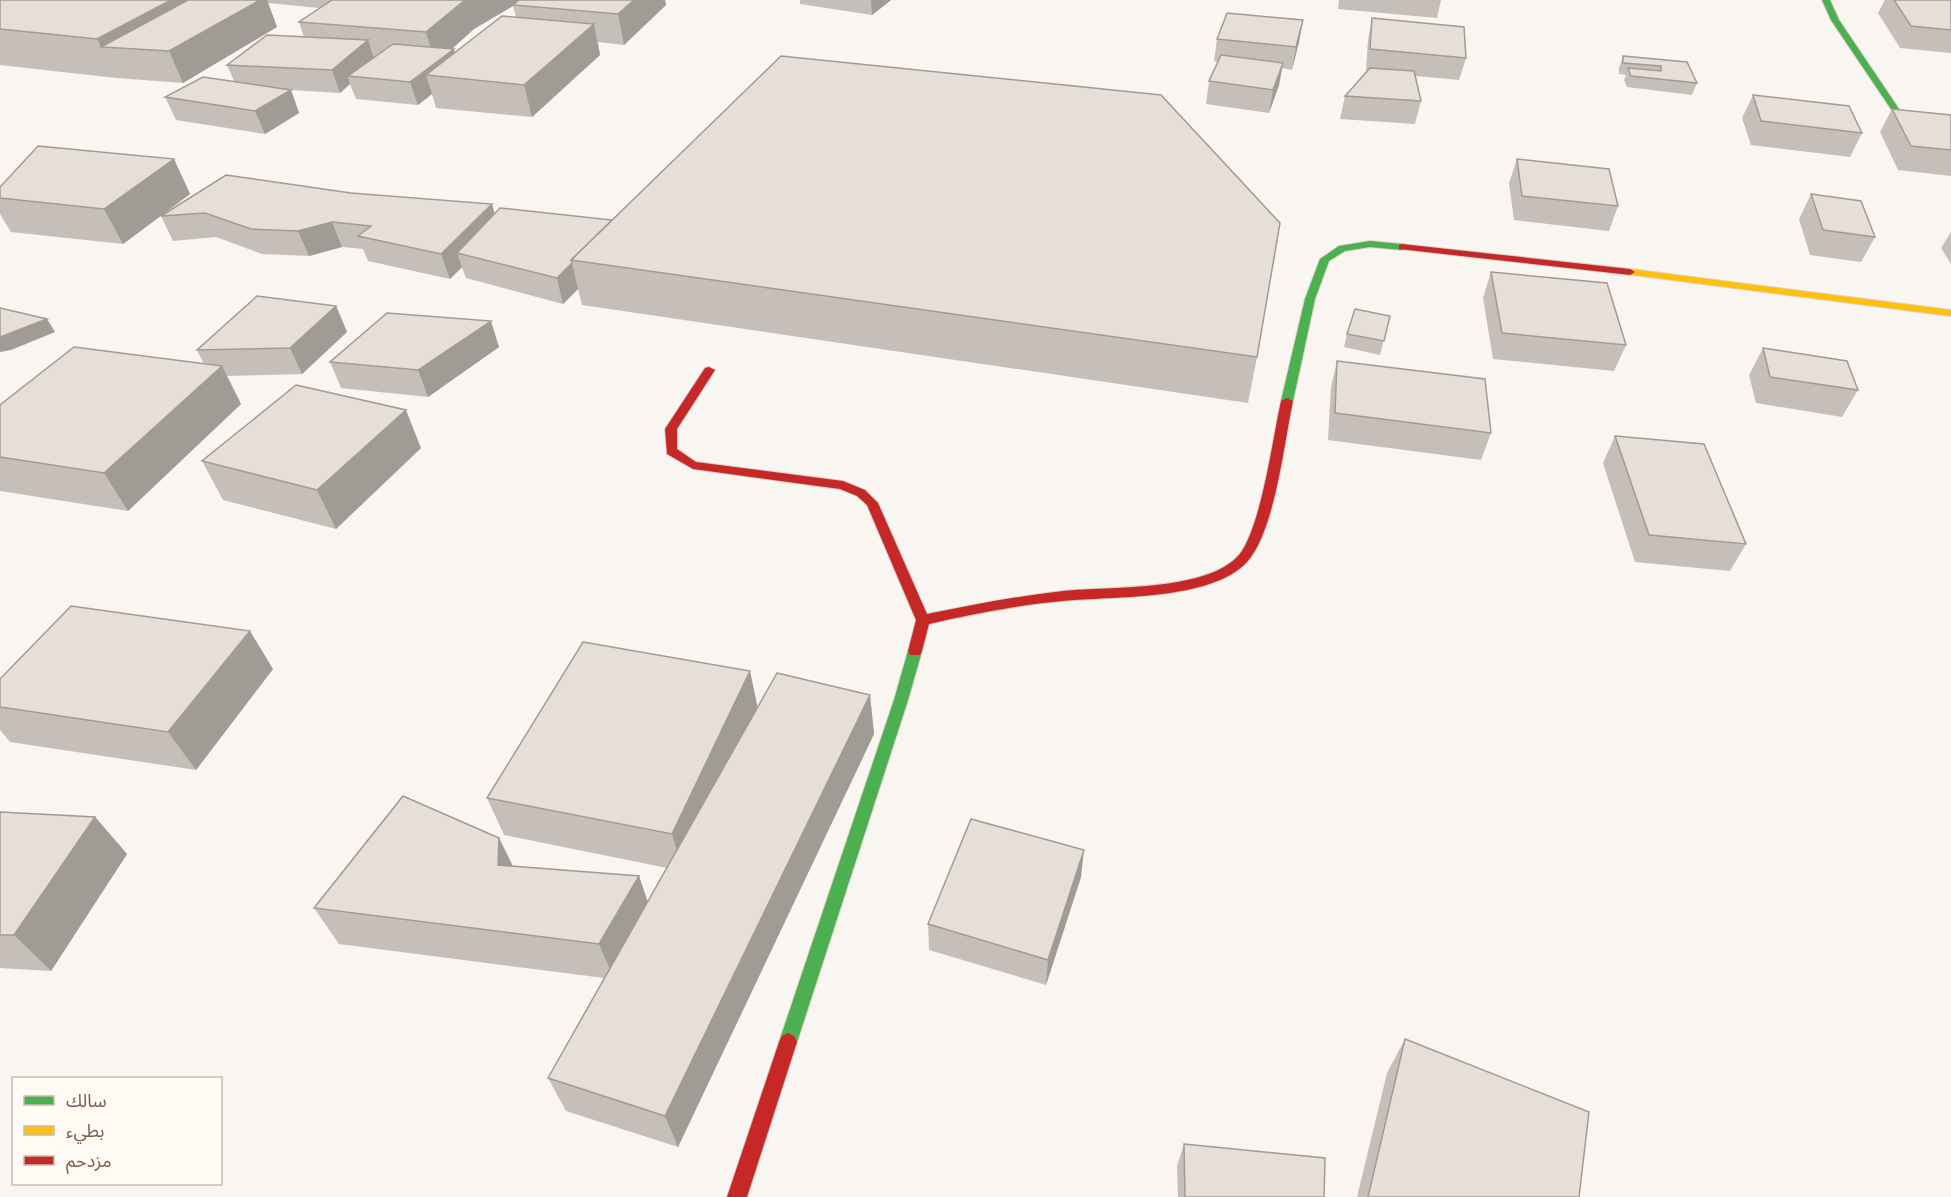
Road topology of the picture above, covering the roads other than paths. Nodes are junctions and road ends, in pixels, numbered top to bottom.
1 (1826, 0) edge
2 (1895, 110) edge
3 (1951, 313) edge
4 (709, 370) dead end
5 (923, 621) junction
6 (737, 1197) edge

1 - 2 street
3 - 5 street
4 - 5 street
5 - 6 street

